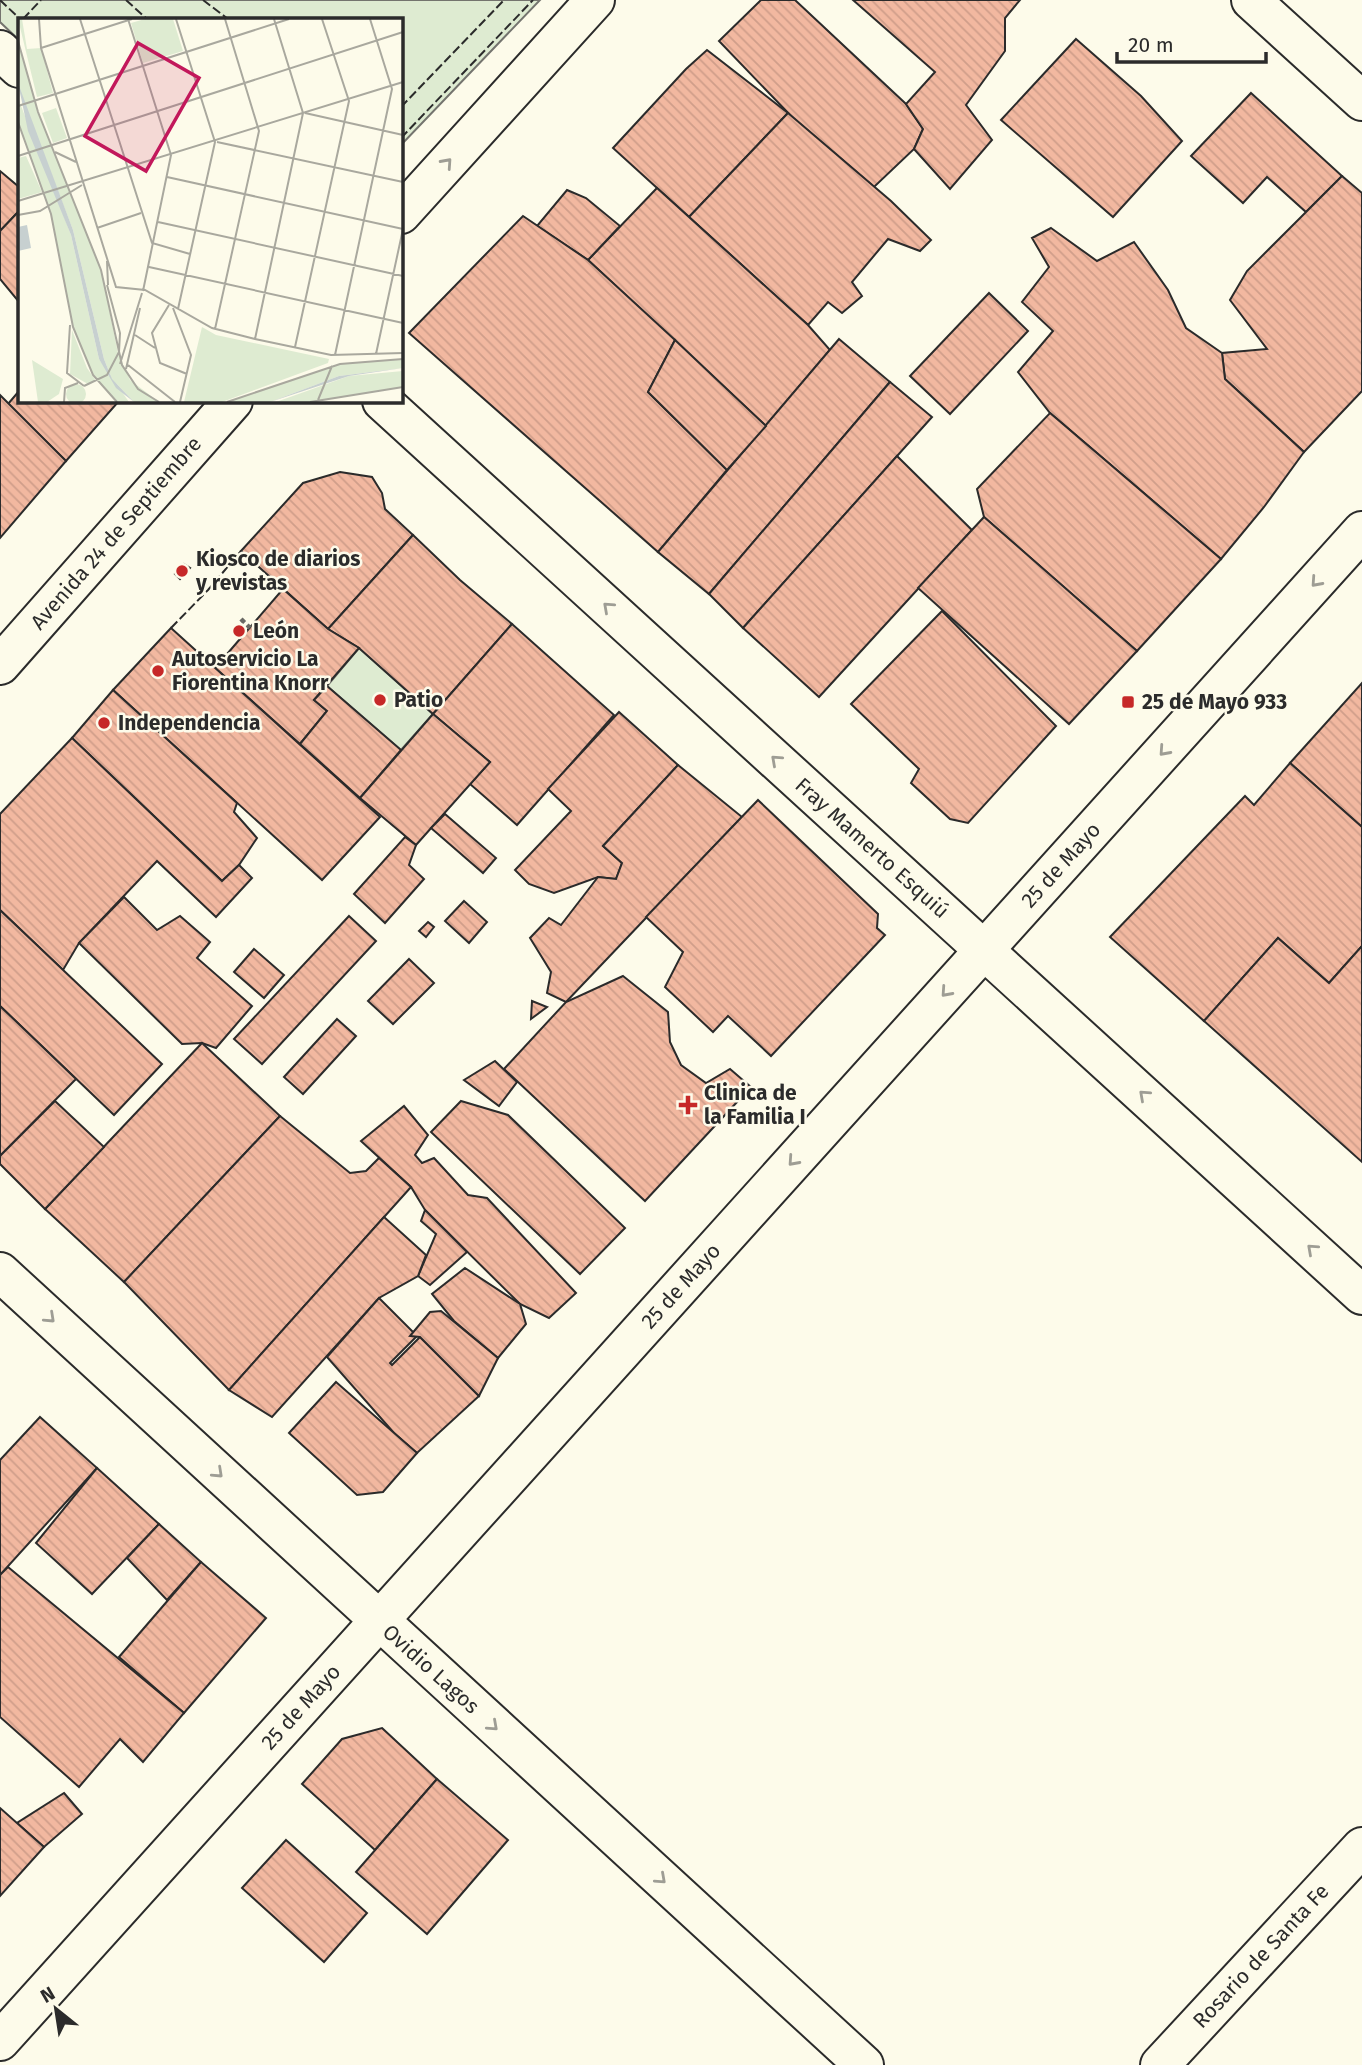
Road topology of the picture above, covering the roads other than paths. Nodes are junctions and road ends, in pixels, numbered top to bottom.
1 (595, 0) edge
2 (1251, 0) edge
3 (0, 50) edge
4 (18, 67) edge
5 (1362, 101) edge
6 (402, 213) edge
7 (232, 402) edge
8 (384, 402) edge
9 (1362, 531) edge
10 (0, 665) edge
11 (984, 950) junction
12 (0, 1272) edge
13 (1362, 1295) edge
14 (379, 1621) junction
15 (1362, 1847) edge
16 (0, 2040) edge
17 (864, 2065) edge
18 (1160, 2065) edge

6 -> 1 street
2 - 5 street
3 - 4 street
7 - 10 street, Avenida 24 de Septiembre
11 -> 8 street, Fray Mamerto Esquiú
9 -> 11 street, 25 de Mayo
13 -> 11 street, Fray Mamerto Esquiú
11 -> 14 street, 25 de Mayo
12 -> 14 street, Ovidio Lagos
14 - 16 street, 25 de Mayo
14 -> 17 street, Ovidio Lagos
15 - 18 street, Rosario de Santa Fe

